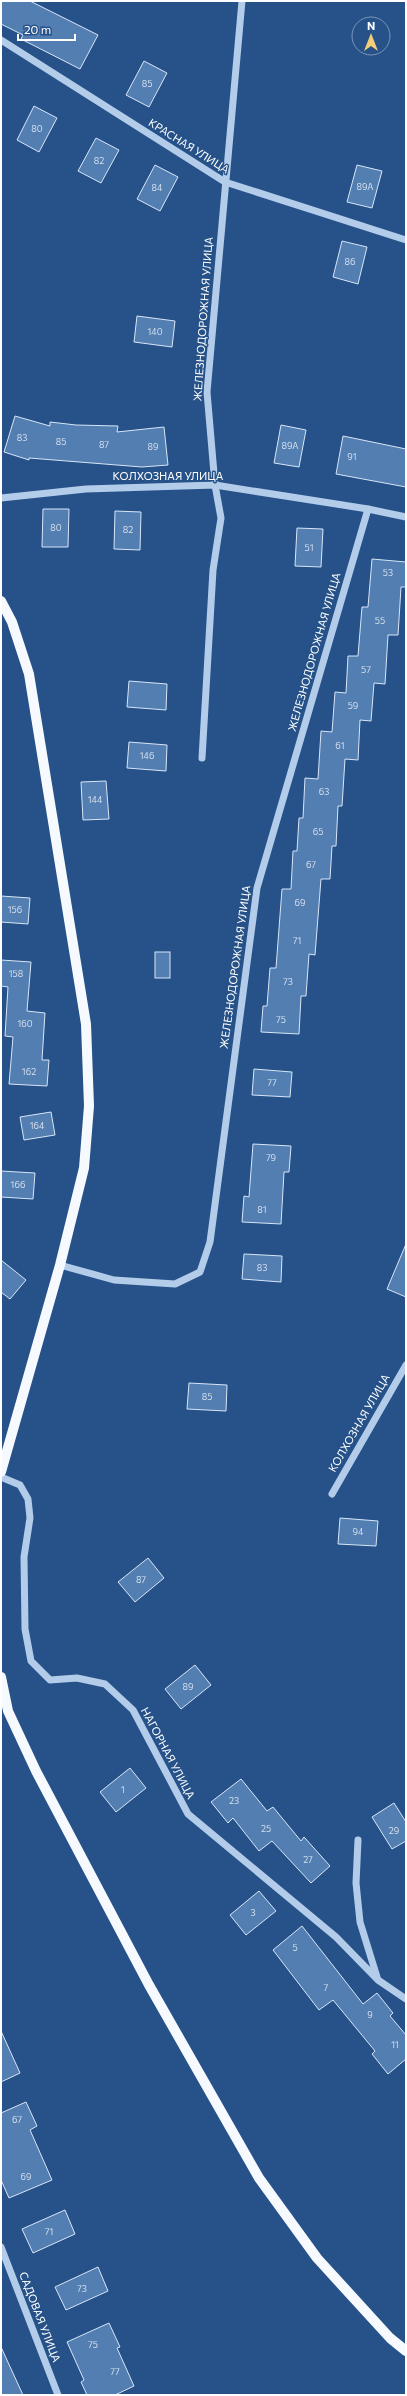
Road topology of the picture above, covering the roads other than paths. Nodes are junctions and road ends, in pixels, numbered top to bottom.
1 (242, 1) edge
2 (1, 40) edge
3 (225, 182) junction
4 (406, 240) edge
5 (215, 485) junction
6 (1, 498) edge
7 (368, 509) junction
8 (406, 517) edge
9 (1, 601) edge
10 (202, 758) dead end
11 (60, 1265) junction
12 (406, 1365) edge
13 (1, 1472) edge
14 (1, 1477) edge
15 (332, 1494) dead end
16 (1, 1677) edge
17 (5, 1712) edge
18 (358, 1840) dead end
19 (378, 1980) junction
20 (406, 1999) edge
21 (1, 2247) edge
22 (406, 2351) edge
23 (58, 2395) edge

1 - 3 street, ЖЕЛЕЗНОДОРОЖНАЯ УЛИЦА
2 - 3 street, КРАСНАЯ УЛИЦА
3 - 4 street, КРАСНАЯ УЛИЦА
3 - 5 street, ЖЕЛЕЗНОДОРОЖНАЯ УЛИЦА
5 - 6 street, КОЛХОЗНАЯ УЛИЦА
5 - 7 street, КОЛХОЗНАЯ УЛИЦА
5 - 10 street, ЖЕЛЕЗНОДОРОЖНАЯ УЛИЦА
7 - 8 street, КОЛХОЗНАЯ УЛИЦА
7 - 11 street, ЖЕЛЕЗНОДОРОЖНАЯ УЛИЦА
9 - 11 main road
11 - 13 main road
12 - 15 street, КОЛХОЗНАЯ УЛИЦА
14 - 19 street, НАГОРНАЯ УЛИЦА
16 - 17 main road
17 - 22 main road
18 - 19 street
19 - 20 street, НАГОРНАЯ УЛИЦА
21 - 23 street, САДОВАЯ УЛИЦА

